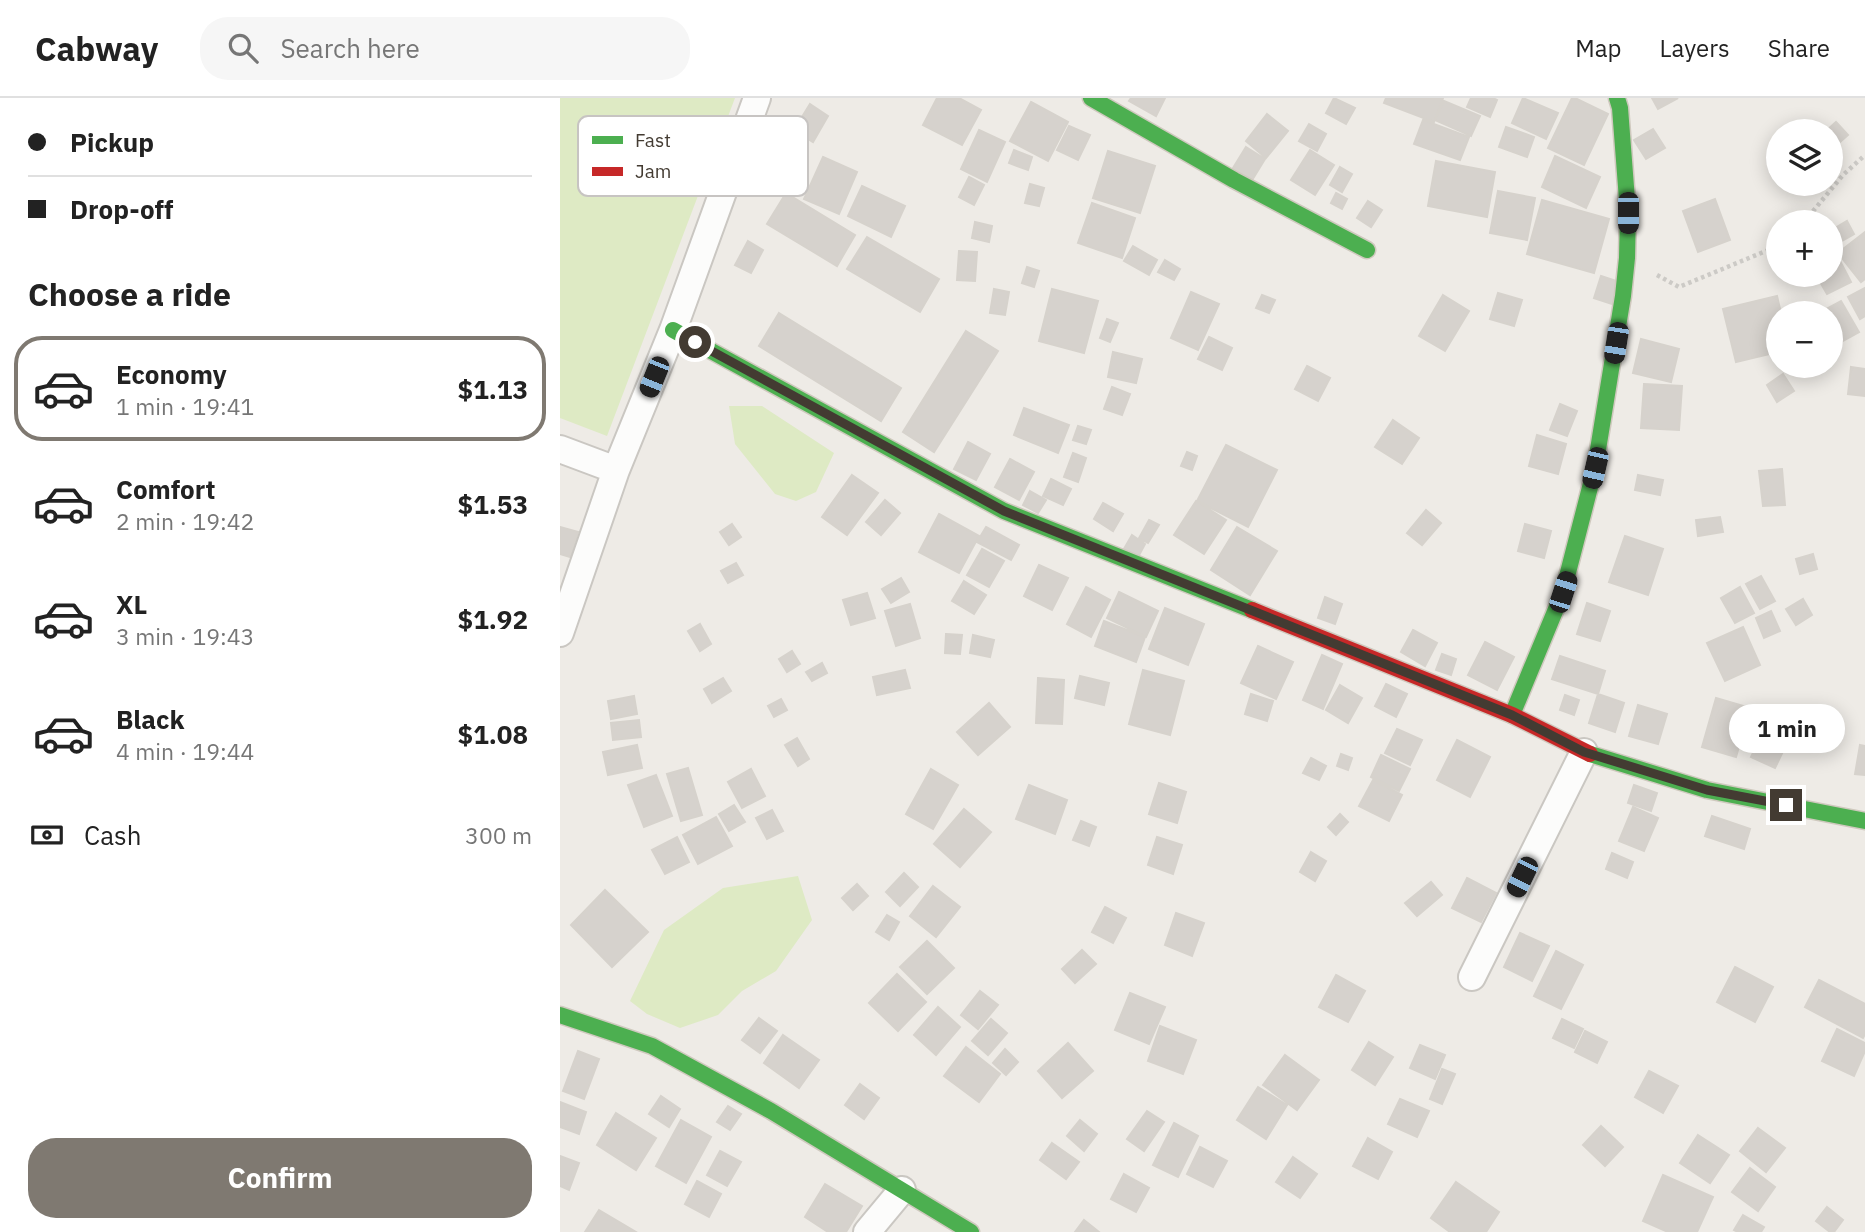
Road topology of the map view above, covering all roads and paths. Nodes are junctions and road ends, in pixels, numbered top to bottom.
1 (757, 98) edge
2 (1091, 98) edge
3 (1617, 98) edge
4 (750, 116) edge
5 (1865, 155) edge
6 (722, 196) edge
7 (1814, 210) edge
8 (1367, 250) dead end
9 (1766, 251) edge
10 (1628, 258) junction
11 (673, 330) junction
12 (560, 449) edge
13 (616, 470) junction
14 (560, 633) edge
15 (1512, 715) junction
16 (1584, 752) junction
17 (1865, 821) edge
18 (1472, 977) dead end
19 (560, 1015) edge
20 (902, 1190) junction
21 (867, 1232) edge
22 (971, 1232) edge

1 - 4 street
2 - 8 street
3 - 10 street
5 - 7 path
6 - 11 street
9 - 10 path
10 - 15 street
11 - 13 street
11 - 15 street
12 - 13 street
13 - 14 street
15 - 16 street
16 - 17 street
16 - 18 street
19 - 20 street
20 - 21 street
20 - 22 street

